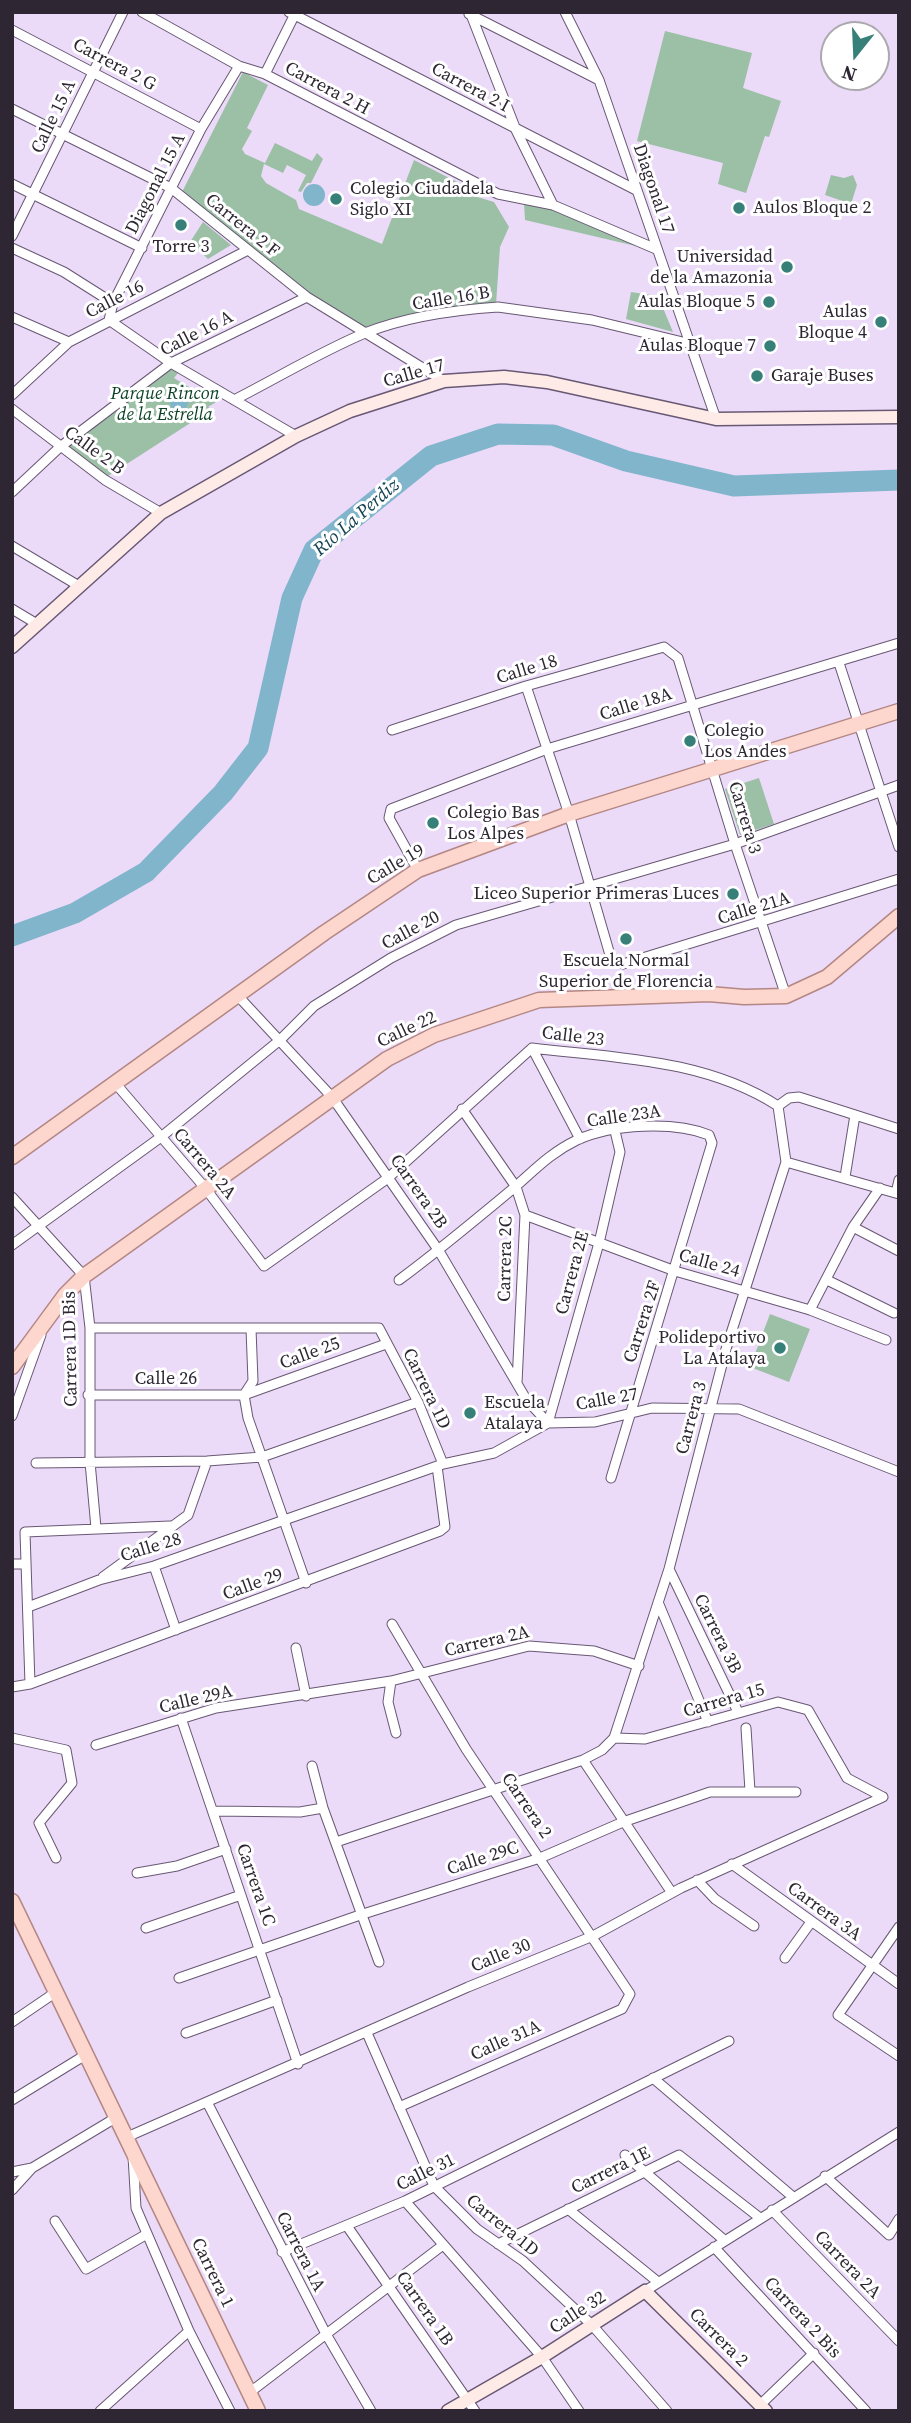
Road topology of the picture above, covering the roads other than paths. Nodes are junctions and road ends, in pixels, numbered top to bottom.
1 (124, 12) edge
2 (142, 12) edge
3 (565, 12) edge
4 (294, 13) edge
5 (469, 13) edge
6 (12, 30) edge
7 (239, 66) junction
8 (94, 72) junction
9 (265, 74) junction
10 (599, 80) junction
11 (12, 109) edge
12 (201, 129) junction
13 (516, 130) junction
14 (63, 134) junction
15 (12, 184) edge
16 (171, 188) junction
17 (636, 190) junction
18 (34, 195) junction
19 (553, 205) junction
20 (12, 236) edge
21 (12, 248) edge
22 (142, 248) junction
23 (656, 249) junction
24 (246, 251) junction
25 (307, 298) junction
26 (113, 303) junction
27 (12, 317) edge
28 (109, 320) junction
29 (367, 332) junction
30 (69, 342) junction
31 (687, 343) junction
32 (171, 363) junction
33 (444, 381) junction
34 (12, 395) edge
35 (234, 400) junction
36 (12, 409) edge
37 (899, 417) edge
38 (716, 419) junction
39 (296, 436) junction
40 (60, 447) junction
41 (12, 492) edge
42 (161, 513) junction
43 (12, 545) edge
44 (79, 586) junction
45 (12, 609) edge
46 (37, 624) junction
47 (899, 643) edge
48 (12, 647) edge
49 (671, 651) joint
50 (839, 663) junction
51 (526, 686) junction
52 (691, 704) junction
53 (899, 711) edge
54 (859, 724) junction
55 (392, 730) dead end
56 (547, 749) junction
57 (713, 769) junction
58 (899, 785) edge
59 (879, 791) junction
60 (569, 814) junction
61 (735, 844) junction
62 (899, 846) edge
63 (418, 870) junction
64 (899, 879) edge
65 (590, 888) junction
66 (899, 916) edge
67 (762, 924) junction
68 (238, 996) junction
69 (786, 996) junction
70 (280, 1040) junction
71 (532, 1048) junction
72 (116, 1084) junction
73 (332, 1097) junction
74 (778, 1106) junction
75 (462, 1109) junction
76 (855, 1115) junction
77 (899, 1129) edge
78 (615, 1131) junction
79 (709, 1135) joint
80 (161, 1137) junction
81 (580, 1139) junction
82 (12, 1157) edge
83 (786, 1163) junction
84 (845, 1177) junction
85 (388, 1178) junction
86 (899, 1181) edge
87 (516, 1187) junction
88 (880, 1188) junction
89 (206, 1189) junction
90 (897, 1194) edge
91 (12, 1197) edge
92 (525, 1215) junction
93 (38, 1227) junction
94 (853, 1227) junction
95 (599, 1243) junction
96 (12, 1245) edge
97 (439, 1251) junction
98 (899, 1251) edge
99 (264, 1266) joint
100 (675, 1271) junction
101 (85, 1276) junction
102 (400, 1280) dead end
103 (827, 1280) junction
104 (746, 1291) junction
105 (810, 1310) junction
106 (894, 1313) dead end
107 (46, 1320) junction
108 (90, 1328) junction
109 (251, 1329) junction
110 (886, 1340) dead end
111 (387, 1344) junction
112 (12, 1367) edge
113 (517, 1385) junction
114 (88, 1395) junction
115 (244, 1395) junction
116 (418, 1402) junction
117 (712, 1407) junction
118 (631, 1413) junction
119 (12, 1416) edge
120 (548, 1423) junction
121 (262, 1457) junction
122 (90, 1461) junction
123 (207, 1461) junction
124 (36, 1463) dead end
125 (440, 1465) junction
126 (899, 1472) edge
127 (611, 1478) dead end
128 (284, 1520) junction
129 (170, 1526) junction
130 (96, 1528) junction
131 (12, 1564) edge
132 (26, 1564) junction
133 (154, 1566) junction
134 (668, 1569) junction
135 (99, 1580) junction
136 (306, 1583) junction
137 (658, 1602) junction
138 (28, 1607) junction
139 (392, 1623) dead end
140 (176, 1630) junction
141 (296, 1648) dead end
142 (639, 1666) junction
143 (424, 1674) junction
144 (391, 1681) junction
145 (30, 1684) junction
146 (12, 1687) edge
147 (306, 1696) junction
148 (738, 1712) junction
149 (181, 1717) junction
150 (708, 1722) junction
151 (746, 1728) dead end
152 (396, 1733) dead end
153 (12, 1738) edge
154 (614, 1738) junction
155 (96, 1745) dead end
156 (583, 1759) junction
157 (312, 1766) dead end
158 (494, 1790) junction
159 (750, 1791) junction
160 (796, 1792) dead end
161 (883, 1797) joint
162 (323, 1808) junction
163 (213, 1811) junction
164 (623, 1822) junction
165 (336, 1842) junction
166 (226, 1849) junction
167 (56, 1858) dead end
168 (540, 1858) junction
169 (732, 1864) junction
170 (138, 1873) dead end
171 (697, 1880) junction
172 (672, 1893) junction
173 (241, 1895) junction
174 (12, 1901) edge
175 (360, 1915) junction
176 (811, 1922) junction
177 (754, 1926) dead end
178 (899, 1927) edge
179 (146, 1928) dead end
180 (593, 1936) junction
181 (261, 1950) junction
182 (785, 1958) dead end
183 (379, 1962) dead end
184 (872, 1966) junction
185 (179, 1978) dead end
186 (899, 1984) edge
187 (55, 1992) junction
188 (277, 2000) junction
189 (626, 2005) joint
190 (12, 2022) edge
191 (186, 2033) dead end
192 (367, 2033) junction
193 (729, 2042) dead end
194 (87, 2054) junction
195 (899, 2056) edge
196 (298, 2064) junction
197 (653, 2078) junction
198 (12, 2100) edge
199 (208, 2104) junction
200 (399, 2107) junction
201 (117, 2117) junction
202 (899, 2132) edge
203 (127, 2137) junction
204 (133, 2151) junction
205 (625, 2155) dead end
206 (32, 2168) junction
207 (646, 2171) junction
208 (12, 2172) edge
209 (825, 2176) junction
210 (434, 2186) junction
211 (12, 2190) edge
212 (793, 2197) junction
213 (405, 2201) junction
214 (568, 2209) junction
215 (772, 2210) junction
216 (760, 2218) junction
217 (899, 2219) edge
218 (55, 2221) dead end
219 (347, 2226) junction
220 (147, 2234) junction
221 (724, 2240) junction
222 (498, 2244) junction
223 (443, 2245) junction
224 (714, 2247) junction
225 (282, 2252) junction
226 (659, 2283) junction
227 (389, 2286) junction
228 (645, 2291) junction
229 (592, 2325) junction
230 (189, 2331) junction
231 (326, 2334) junction
232 (897, 2336) edge
233 (814, 2353) junction
234 (542, 2357) junction
235 (249, 2393) junction
236 (467, 2399) junction
237 (763, 2408) edge
238 (100, 2411) edge
239 (230, 2411) edge
240 (258, 2411) edge
241 (371, 2411) edge
242 (448, 2411) edge
243 (475, 2411) edge
244 (579, 2411) edge
245 (667, 2411) edge
246 (866, 2411) edge

1 - 8 street, Calle 15 A
2 - 7 street, Carrera 2 H
3 - 10 street, Diagonal 17
4 - 9 street
4 - 13 street, Carrera 2 I
5 - 10 street
5 - 13 street
6 - 8 street, Carrera 2 G
7 - 9 street, Carrera 2 H
7 - 12 street, Diagonal 15 A
8 - 12 street, Carrera 2 G
8 - 14 street, Calle 15 A
9 - 19 street, Carrera 2 H
10 - 17 street, Diagonal 17
11 - 14 street, Carrera 2 F
12 - 16 street, Diagonal 15 A
13 - 17 street, Carrera 2 I
13 - 19 street
14 - 16 street, Carrera 2 F
14 - 18 street, Calle 15 A
15 - 18 street
16 - 22 street, Diagonal 15 A
16 - 24 street, Carrera 2 F
17 - 23 street, Diagonal 17
18 - 20 street, Calle 15 A
18 - 22 street
19 - 23 street
21 - 26 street
22 - 26 street, Diagonal 15 A
23 - 31 street, Diagonal 17
24 - 25 street, Carrera 2 F
24 - 28 street, Calle 16
25 - 29 street, Carrera 2 F
25 - 32 street, Calle 16 A
26 - 28 street, Diagonal 15 A
27 - 30 street
28 - 30 street, Calle 16
28 - 32 street
29 - 31 street, Calle 16 B
29 - 33 street, Carrera 2 F
29 - 35 street, Calle 16 B
30 - 34 street, Calle 16
31 - 38 street, Diagonal 17
32 - 35 street
32 - 40 street, Calle 16 A
33 - 38 main road, Calle 17
33 - 39 main road, Calle 17
35 - 39 street
36 - 40 street, Calle 2 B
37 - 38 main road, Calle 17
39 - 42 main road, Calle 17
40 - 41 street, Calle 16 A
40 - 42 street, Calle 2 B
42 - 44 main road, Calle 17
43 - 44 street
44 - 46 main road, Calle 17
45 - 46 street
46 - 48 main road, Calle 17
47 - 50 street, Calle 18A
49 - 51 street, Calle 18
49 - 52 street, Carrera 3
50 - 52 street, Calle 18A
50 - 54 street
51 - 55 street, Calle 18
51 - 56 street
52 - 56 street, Calle 18A
52 - 57 street, Carrera 3
53 - 54 main road, Calle 19
54 - 57 main road, Calle 19
54 - 59 street
56 - 60 street
56 - 63 street, Calle 18A
57 - 60 main road, Calle 19
57 - 61 street, Carrera 3
58 - 59 street, Calle 20
59 - 61 street, Calle 20
59 - 62 street
60 - 63 main road, Calle 19
60 - 65 street
61 - 65 street, Calle 20
61 - 67 street, Carrera 3
63 - 68 main road, Calle 19
64 - 67 street, Calle 21A
65 - 67 street, Calle 21A
65 - 70 street, Calle 20
66 - 69 main road, Calle 22
67 - 69 street, Carrera 3
68 - 70 street, Carrera 2B
68 - 72 main road, Calle 19
69 - 73 main road, Calle 22
70 - 73 street, Carrera 2B
70 - 80 street, Calle 20
71 - 74 street, Calle 23
71 - 75 street, Calle 23
71 - 81 street
72 - 80 street, Carrera 2A
72 - 82 main road, Calle 19
73 - 85 street, Carrera 2B
73 - 89 main road, Calle 22
74 - 76 street
74 - 83 street, Carrera 3
75 - 85 street, Calle 23
75 - 87 street, Carrera 2C
76 - 77 street
76 - 84 street
78 - 79 street, Calle 23A
78 - 81 street, Calle 23A
78 - 95 street, Carrera 2E
79 - 100 street, Carrera 2F
80 - 89 street, Carrera 2A
80 - 93 street, Calle 20
81 - 87 street, Calle 23A
83 - 84 street
83 - 104 street, Carrera 3
84 - 88 street
85 - 97 street, Carrera 2B
85 - 99 street, Calle 23
86 - 90 street
87 - 92 street, Carrera 2C
87 - 97 street
88 - 90 street
88 - 94 street
89 - 99 street, Carrera 2A
89 - 101 main road, Calle 22
91 - 93 street, Carrera 1D Bis
92 - 95 street, Calle 24
92 - 113 street, Carrera 2C
93 - 96 street, Calle 20
93 - 101 street, Carrera 1D Bis
94 - 98 street
94 - 103 street
95 - 100 street, Calle 24
95 - 120 street, Carrera 2E
97 - 102 street
97 - 113 street, Carrera 2B
100 - 104 street, Calle 24
100 - 118 street, Carrera 2F
101 - 107 main road, Calle 22
101 - 108 street, Carrera 1D Bis
103 - 105 street
103 - 106 street
104 - 105 street, Calle 24
104 - 117 street, Carrera 3
105 - 110 street, Calle 24
107 - 112 main road, Calle 22
107 - 119 street
108 - 109 street
108 - 114 street, Carrera 1D Bis
109 - 111 street, Carrera 1D
109 - 115 street
111 - 115 street, Calle 25
111 - 116 street, Carrera 1D
113 - 120 street, Carrera 2B
114 - 115 street, Calle 26
114 - 122 street, Carrera 1D Bis
115 - 121 street
116 - 121 street
116 - 125 street, Carrera 1D
117 - 118 street, Calle 27
117 - 126 street, Calle 27
117 - 134 street, Carrera 3
118 - 120 street, Calle 27
118 - 127 street, Carrera 2F
120 - 125 street, Calle 27
121 - 123 street
121 - 128 street
122 - 123 street
122 - 124 street
122 - 130 street, Carrera 1D Bis
123 - 129 street
125 - 128 street, Calle 27
125 - 136 street, Calle 29
128 - 133 street, Calle 28
128 - 136 street
129 - 130 street
129 - 135 street
130 - 132 street
131 - 132 street
132 - 138 street
133 - 135 street, Calle 28
133 - 140 street
134 - 137 street, Carrera 3
134 - 148 street, Carrera 3B
135 - 138 street, Calle 28
136 - 140 street, Calle 29
137 - 142 street, Carrera 3
137 - 150 street
138 - 145 street
139 - 143 street, Carrera 2
140 - 145 street, Calle 29
141 - 147 street
142 - 143 street, Carrera 2A
142 - 154 street, Carrera 3
143 - 144 street, Carrera 2A
143 - 158 street, Carrera 2
144 - 147 street, Calle 29A
144 - 152 street
145 - 146 street, Calle 29
147 - 149 street, Calle 29A
148 - 150 street, Carrera 15
148 - 161 street, Carrera 15
149 - 155 street, Calle 29A
149 - 163 street, Carrera 1C
150 - 154 street, Carrera 15
151 - 159 street
153 - 167 street
154 - 156 street
156 - 158 street
156 - 164 street
157 - 162 street
158 - 165 street
158 - 168 street, Carrera 2
159 - 160 street, Calle 29C
159 - 164 street, Calle 29C
161 - 169 street, Calle 30
162 - 163 street
162 - 165 street
163 - 166 street, Carrera 1C
164 - 168 street, Calle 29C
164 - 172 street
165 - 175 street
166 - 170 street
166 - 173 street, Carrera 1C
168 - 175 street, Calle 29C
168 - 180 street, Carrera 2
169 - 171 street, Calle 30
169 - 176 street, Carrera 3A
171 - 172 street, Calle 30
171 - 177 street
172 - 180 street, Calle 30
173 - 179 street
173 - 181 street, Carrera 1C
174 - 187 main road, Carrera 1
175 - 181 street, Calle 29C
175 - 183 street
176 - 182 street
176 - 184 street, Carrera 3A
178 - 184 street
180 - 189 street, Carrera 2
180 - 192 street, Calle 30
181 - 185 street
181 - 188 street, Carrera 1C
184 - 186 street, Carrera 3A
184 - 195 street
187 - 190 street
187 - 194 main road, Carrera 1
188 - 191 street
188 - 196 street, Carrera 1C
189 - 200 street, Calle 31A
192 - 196 street, Calle 30
192 - 200 street, Carrera 1D
193 - 197 street
194 - 198 street
194 - 201 main road, Carrera 1
196 - 199 street, Calle 30
197 - 210 street, Calle 31
197 - 212 street
199 - 203 street, Calle 30
199 - 225 street, Carrera 1A
200 - 210 street, Carrera 1D
201 - 203 main road, Carrera 1
201 - 206 street
202 - 209 street, Calle 32
203 - 204 main road, Carrera 1
204 - 220 street, Carrera 1
204 - 235 main road, Carrera 1
205 - 207 street
206 - 208 street
206 - 211 street
207 - 214 street, Carrera 1E
207 - 216 street, Carrera 1E
207 - 221 street
209 - 212 street, Calle 32
209 - 217 street
210 - 213 street, Calle 31
210 - 222 street, Carrera 1D
212 - 215 street, Calle 32
213 - 219 street, Calle 31
213 - 223 street
214 - 222 street
214 - 226 street, Carrera 1E
215 - 216 street, Calle 32
215 - 232 street, Carrera 2A
216 - 221 street, Calle 32
218 - 220 street
219 - 225 street, Calle 31
219 - 227 street, Carrera 1B
220 - 230 street, Carrera 1
221 - 224 street, Calle 32
222 - 229 street, Carrera 1D
223 - 227 street
223 - 234 street
224 - 226 street, Calle 32
224 - 233 street, Carrera 2 Bis
225 - 231 street, Carrera 1A
226 - 228 street, Calle 32
227 - 231 street
227 - 236 street, Carrera 1B
228 - 229 main road, Calle 32
228 - 237 main road, Carrera 2
229 - 234 main road, Calle 32
229 - 245 street, Carrera 1D
230 - 238 street
230 - 239 street, Carrera 1
231 - 235 street
231 - 241 street, Carrera 1A
233 - 237 street
233 - 246 street, Carrera 2 Bis
234 - 236 main road, Calle 32
234 - 244 street
235 - 240 main road, Carrera 1
236 - 242 main road, Calle 32
236 - 243 street, Carrera 1B

